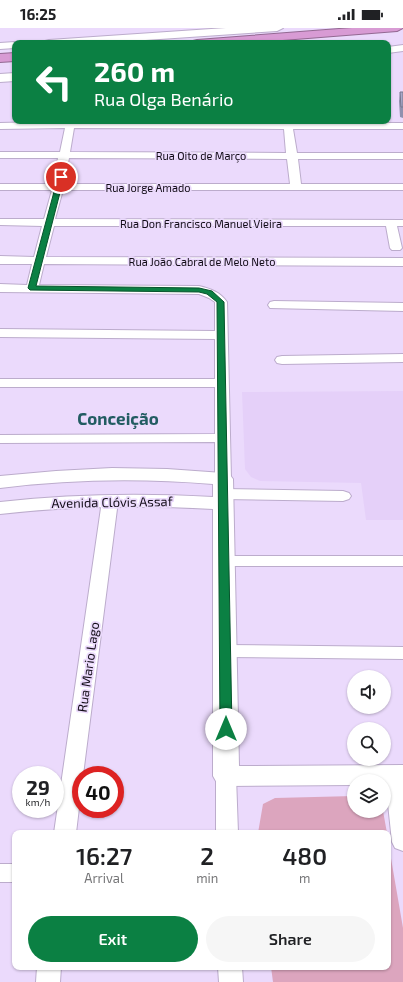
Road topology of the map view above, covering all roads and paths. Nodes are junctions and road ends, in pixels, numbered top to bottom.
1 (278, 28) edge
2 (397, 28) edge
3 (95, 40) edge
4 (237, 40) edge
5 (403, 40) edge
6 (391, 44) edge
7 (12, 45) edge
8 (0, 46) edge
9 (391, 47) edge
10 (403, 48) edge
11 (12, 57) edge
12 (0, 58) edge
13 (12, 70) edge
14 (0, 71) edge
15 (12, 77) edge
16 (0, 78) edge
17 (288, 125) junction
18 (0, 126) edge
19 (70, 126) junction
20 (403, 126) edge
21 (0, 155) edge
22 (292, 155) junction
23 (65, 156) junction
24 (403, 156) edge
25 (0, 187) edge
26 (58, 187) junction
27 (296, 187) junction
28 (403, 187) edge
29 (0, 222) edge
30 (50, 223) junction
31 (391, 223) junction
32 (403, 223) edge
33 (396, 248) dead end
34 (0, 260) edge
35 (39, 260) junction
36 (403, 262) edge
37 (0, 288) edge
38 (32, 288) junction
39 (274, 305) dead end
40 (403, 307) edge
41 (0, 333) edge
42 (221, 335) junction
43 (403, 358) edge
44 (282, 360) dead end
45 (0, 383) edge
46 (222, 383) junction
47 (222, 438) junction
48 (0, 439) edge
49 (0, 482) edge
50 (223, 492) junction
51 (343, 496) dead end
52 (110, 501) junction
53 (0, 508) edge
54 (224, 561) junction
55 (403, 561) edge
56 (225, 651) junction
57 (403, 653) edge
58 (399, 775) edge
59 (226, 776) junction
60 (65, 830) edge
61 (227, 830) edge
62 (403, 842) edge
63 (0, 873) edge
64 (12, 873) edge
65 (49, 970) edge
66 (230, 970) edge
67 (48, 982) edge
68 (231, 982) edge

1 - 3 main road
2 - 4 highway
5 - 6 highway
7 - 8 main road
9 - 10 main road
11 - 12 highway
13 - 14 highway
15 - 16 main road
17 - 19 street
17 - 20 street
17 - 22 street
18 - 19 street
19 - 23 street
21 - 23 street, Rua Oito de Março
22 - 23 street, Rua Oito de Março
22 - 24 street, Rua Oito de Março
22 - 27 street
23 - 26 street
25 - 26 street, Rua Jorge Amado
26 - 27 street, Rua Jorge Amado
26 - 30 street
27 - 28 street, Rua Jorge Amado
29 - 30 street, Rua Don Francisco Manuel Vieira
30 - 31 street, Rua Don Francisco Manuel Vieira
30 - 35 street
31 - 32 street, Rua Don Francisco Manuel Vieira
31 - 33 street
34 - 35 street, Rua João Cabral de Melo Neto
35 - 36 street, Rua João Cabral de Melo Neto
35 - 38 street
37 - 38 street
38 - 42 street
39 - 40 street
41 - 42 street
42 - 46 street
43 - 44 street
45 - 46 street
46 - 47 street
47 - 48 street
47 - 50 street
49 - 50 street
50 - 51 street
50 - 52 street, Avenida Clóvis Assaf
50 - 54 street
52 - 53 street, Avenida Clóvis Assaf
52 - 60 street, Rua Mario Lago
54 - 55 street
54 - 56 street
56 - 57 street
56 - 59 street
58 - 59 street
58 - 62 street
59 - 61 street
63 - 64 street
65 - 67 street
66 - 68 street

